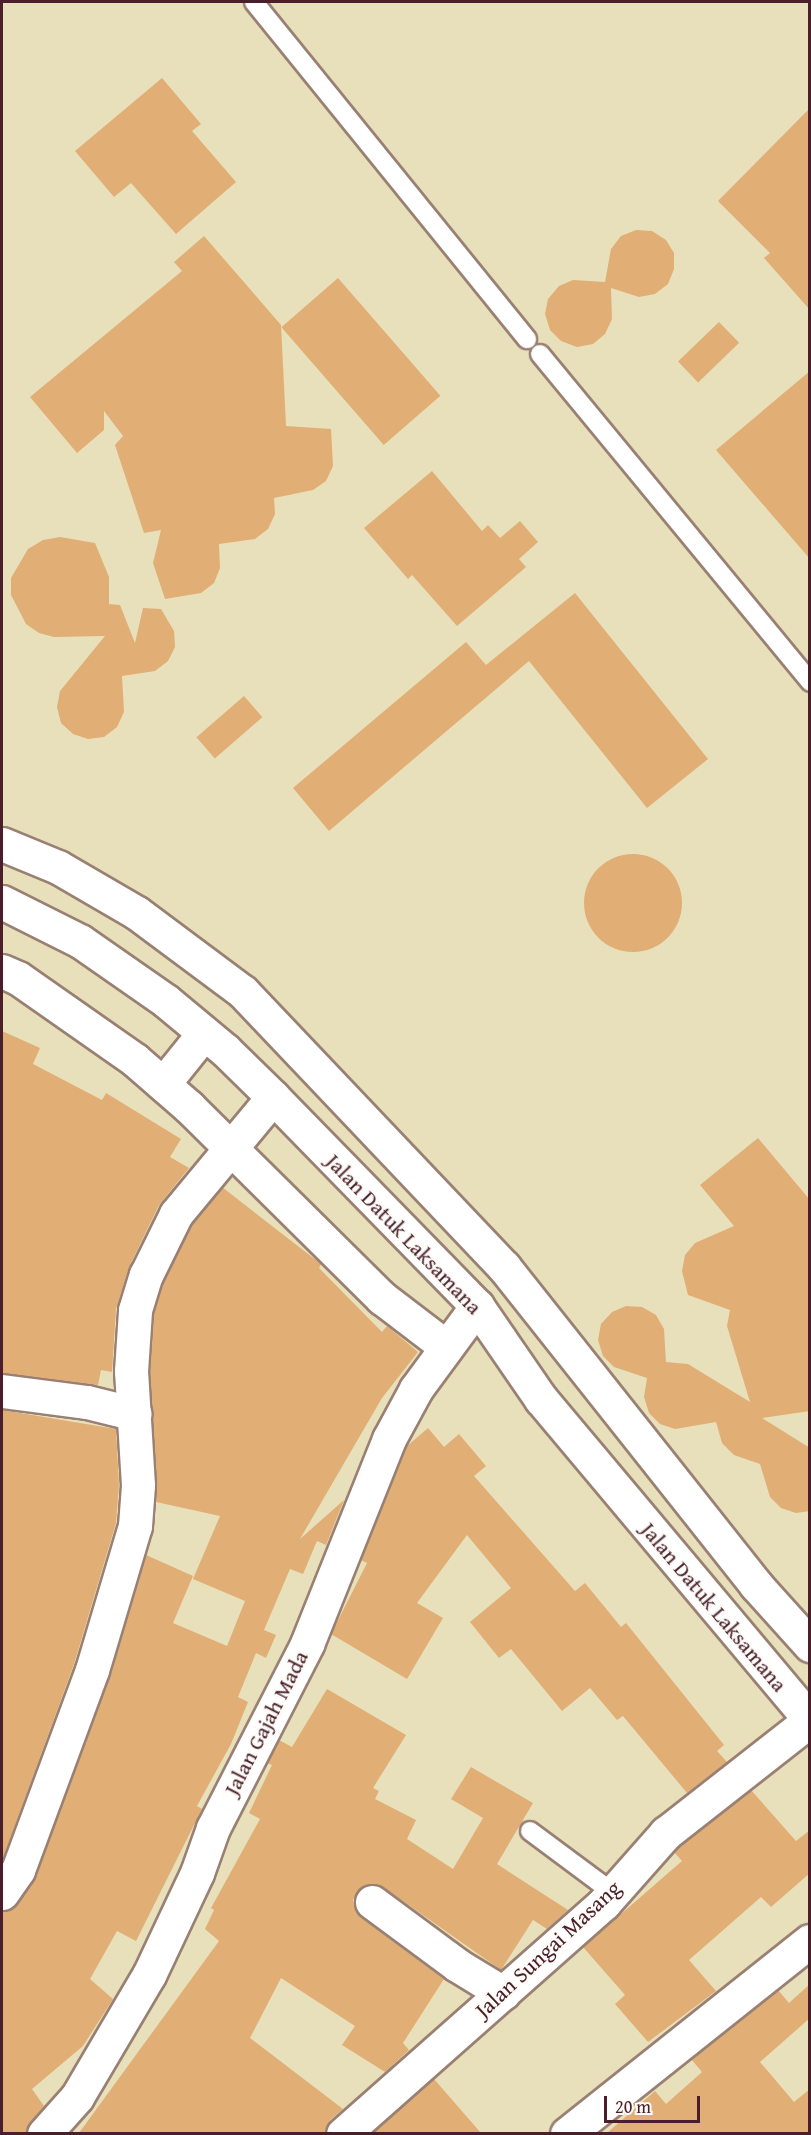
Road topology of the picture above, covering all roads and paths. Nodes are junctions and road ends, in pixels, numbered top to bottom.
1 (254, 2) edge
2 (527, 339) dead end
3 (540, 354) dead end
4 (810, 682) edge
5 (2, 844) edge
6 (2, 902) edge
7 (2, 971) edge
8 (204, 1033) junction
9 (163, 1084) junction
10 (273, 1097) junction
11 (383, 1136) junction
12 (229, 1147) junction
13 (345, 1172) junction
14 (477, 1306) junction
15 (446, 1347) junction
16 (2, 1391) edge
17 (135, 1414) junction
18 (810, 1645) edge
19 (810, 1720) edge
20 (530, 1831) dead end
21 (612, 1892) junction
22 (2, 1893) edge
23 (372, 1902) dead end
24 (810, 1941) edge
25 (503, 1993) junction
26 (349, 2132) edge
27 (44, 2133) edge
28 (567, 2133) edge

1 - 2 lane
3 - 4 lane
5 - 11 main road, Jalan Datuk Laksamana
6 - 8 main road, Jalan Datuk Laksamana
7 - 9 main road
8 - 9 main road
8 - 10 main road, Jalan Datuk Laksamana
9 - 12 main road
10 - 12 main road
10 - 13 main road, Jalan Datuk Laksamana
11 - 13 main road
11 - 18 main road, Jalan Datuk Laksamana
12 - 15 main road
12 - 17 main road
13 - 14 main road, Jalan Datuk Laksamana
14 - 15 main road, Jalan Gajah Mada
14 - 19 main road, Jalan Datuk Laksamana
15 - 27 main road, Jalan Gajah Mada
16 - 17 main road
17 - 22 main road
19 - 21 main road, Jalan Sungai Masang
20 - 21 lane
21 - 25 main road, Jalan Sungai Masang
23 - 25 main road
24 - 28 main road
25 - 26 main road, Jalan Sungai Masang

